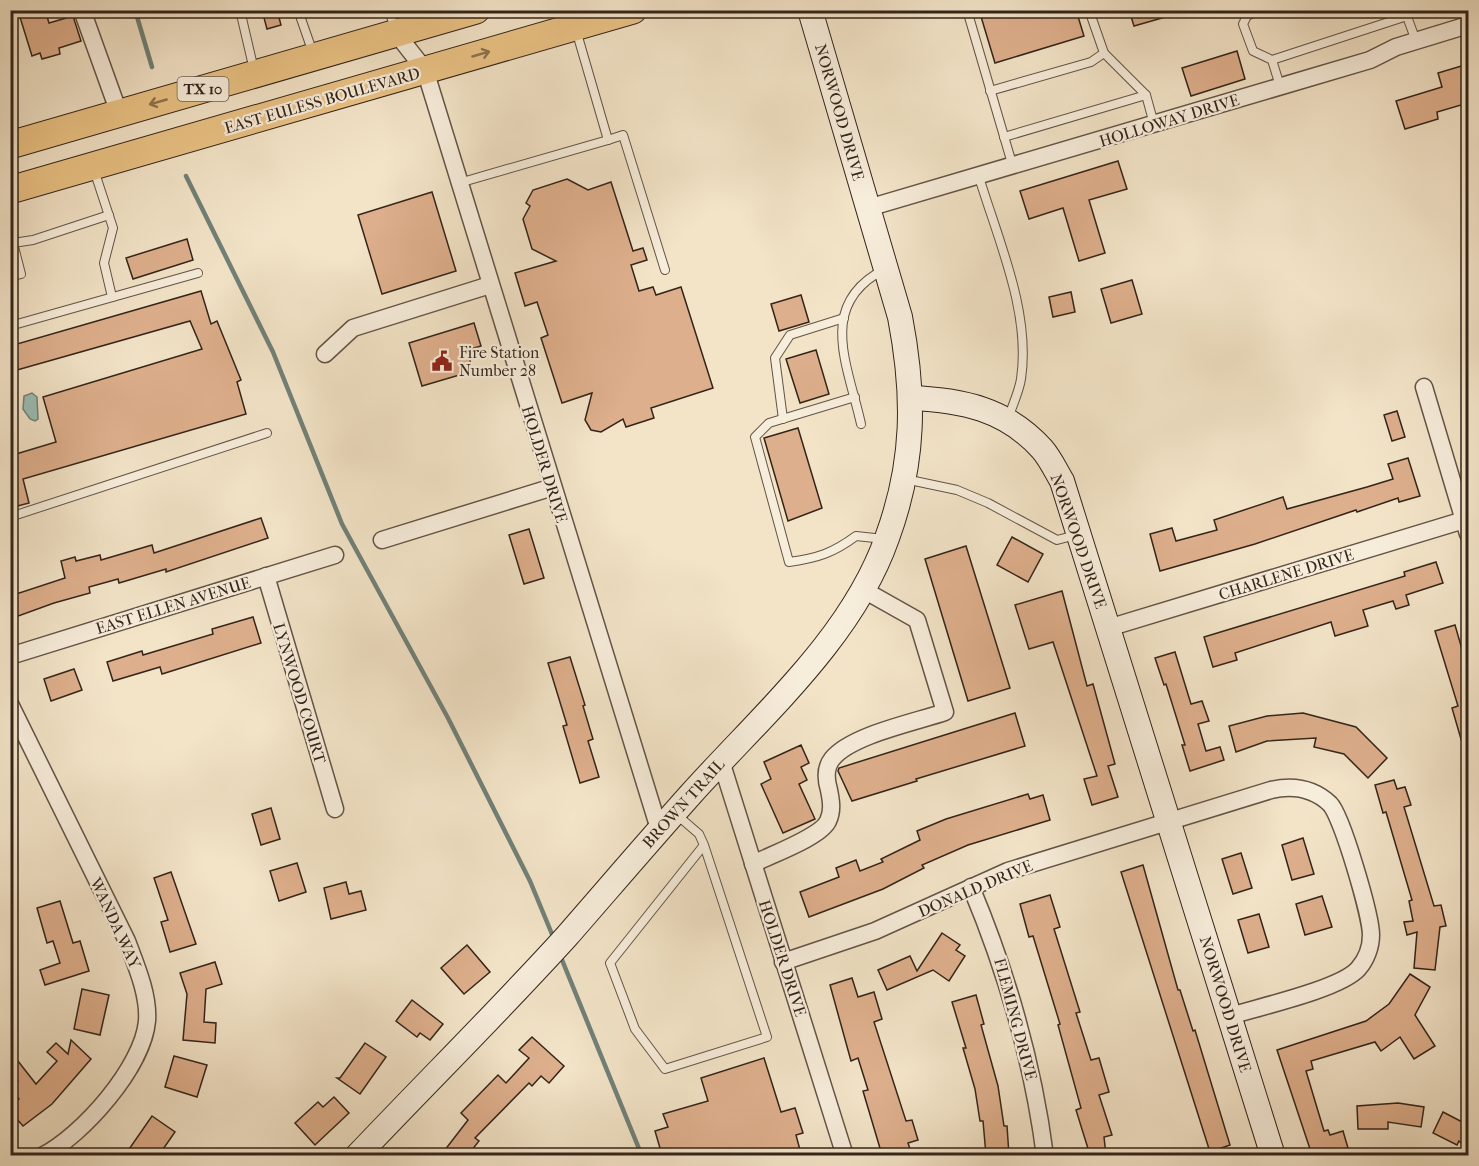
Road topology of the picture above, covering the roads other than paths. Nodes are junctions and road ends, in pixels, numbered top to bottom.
1 (82, 10) edge
2 (240, 10) edge
3 (298, 10) edge
4 (476, 10) edge
5 (633, 10) edge
6 (810, 10) edge
7 (967, 10) edge
8 (1089, 10) edge
9 (1259, 10) edge
10 (1406, 13) edge
11 (392, 22) edge
12 (1468, 25) edge
13 (575, 27) junction
14 (1416, 41) junction
15 (1104, 53) junction
16 (314, 57) junction
17 (1272, 60) junction
18 (425, 70) junction
19 (255, 74) junction
20 (1280, 86) junction
21 (990, 91) junction
22 (1146, 95) junction
23 (119, 113) junction
24 (1154, 124) junction
25 (1004, 137) junction
26 (608, 140) junction
27 (10, 145) edge
28 (93, 166) junction
29 (1013, 167) junction
30 (979, 177) junction
31 (459, 183) junction
32 (10, 190) edge
33 (868, 208) junction
34 (109, 215) junction
35 (11, 240) edge
36 (886, 269) junction
37 (665, 270) dead end
38 (198, 273) dead end
39 (10, 277) edge
40 (490, 285) junction
41 (112, 297) junction
42 (844, 318) junction
43 (10, 326) edge
44 (325, 354) dead end
45 (1424, 387) dead end
46 (855, 397) junction
47 (911, 398) junction
48 (783, 419) junction
49 (1007, 422) junction
50 (861, 424) dead end
51 (267, 433) dead end
52 (905, 478) junction
53 (553, 487) junction
54 (10, 517) edge
55 (1466, 527) edge
56 (1079, 535) junction
57 (887, 539) junction
58 (382, 540) dead end
59 (335, 555) dead end
60 (266, 576) junction
61 (862, 589) junction
62 (1108, 628) junction
63 (10, 656) edge
64 (10, 704) edge
65 (721, 761) junction
66 (335, 809) dead end
67 (666, 821) junction
68 (1168, 821) junction
69 (704, 845) junction
70 (753, 864) junction
71 (971, 887) junction
72 (783, 962) junction
73 (1230, 1016) junction
74 (42, 1155) edge
75 (357, 1155) edge
76 (845, 1155) edge
77 (1045, 1155) edge
78 (1273, 1155) edge

1 - 23 street
2 - 19 lane
3 - 16 lane
4 - 11 main road, TX 10
5 - 13 main road, EAST EULESS BOULEVARD
6 - 33 main road, NORWOOD DRIVE
7 - 21 lane
8 - 15 lane
9 - 17 lane
10 - 14 lane
10 - 17 lane
11 - 16 main road, TX 10
11 - 18 street, HOLDER DRIVE
12 - 14 street, HOLLOWAY DRIVE
18 -> 13 main road, EAST EULESS BOULEVARD
13 - 26 lane
14 - 20 street, HOLLOWAY DRIVE
15 - 21 lane
15 - 22 lane
16 - 19 main road, TX 10
17 - 20 lane
18 - 28 main road, EAST EULESS BOULEVARD
18 - 31 street, HOLDER DRIVE
19 -> 23 main road, TX 10
20 - 24 street, HOLLOWAY DRIVE
21 - 25 lane
22 - 24 lane
22 - 25 lane
23 - 27 main road, TX 10
24 - 29 street, HOLLOWAY DRIVE
25 - 29 lane
26 - 31 lane
26 - 37 lane
28 - 32 main road, EAST EULESS BOULEVARD
28 - 34 lane
29 - 30 street, HOLLOWAY DRIVE
30 - 33 street, HOLLOWAY DRIVE
30 - 49 lane
31 - 40 street, HOLDER DRIVE
33 - 36 main road, NORWOOD DRIVE
34 - 35 lane
34 - 41 lane
35 - 39 lane
36 - 42 lane
36 - 47 main road, NORWOOD DRIVE
38 - 41 lane
40 - 44 street
40 - 53 street, HOLDER DRIVE
41 - 43 lane
42 - 46 lane
42 - 48 lane
45 - 55 street
46 - 48 lane
46 - 50 lane
47 - 49 main road, NORWOOD DRIVE
47 - 52 main road, BROWN TRAIL
48 - 57 lane
49 - 56 main road, NORWOOD DRIVE
51 - 54 lane
52 - 56 lane
52 - 57 main road, BROWN TRAIL
53 - 58 street
53 - 67 street, HOLDER DRIVE
55 - 62 street, CHARLENE DRIVE
56 - 62 main road, NORWOOD DRIVE
57 - 61 main road, BROWN TRAIL
59 - 60 street, EAST ELLEN AVENUE
60 - 63 street, EAST ELLEN AVENUE
60 - 66 street, LYNWOOD COURT
61 - 65 main road, BROWN TRAIL
61 - 70 street
62 - 68 main road, NORWOOD DRIVE
64 - 74 street, WANDA WAY
65 - 67 main road, BROWN TRAIL
65 - 70 street, HOLDER DRIVE
67 - 69 lane
67 - 75 main road, BROWN TRAIL
68 - 71 street, DONALD DRIVE
68 - 73 main road, NORWOOD DRIVE
68 - 73 street, DONALD DRIVE
69 - 69 lane
70 - 72 street, HOLDER DRIVE
71 - 72 street, DONALD DRIVE
71 - 77 street, FLEMING DRIVE
72 - 76 street, HOLDER DRIVE
73 - 78 main road, NORWOOD DRIVE

